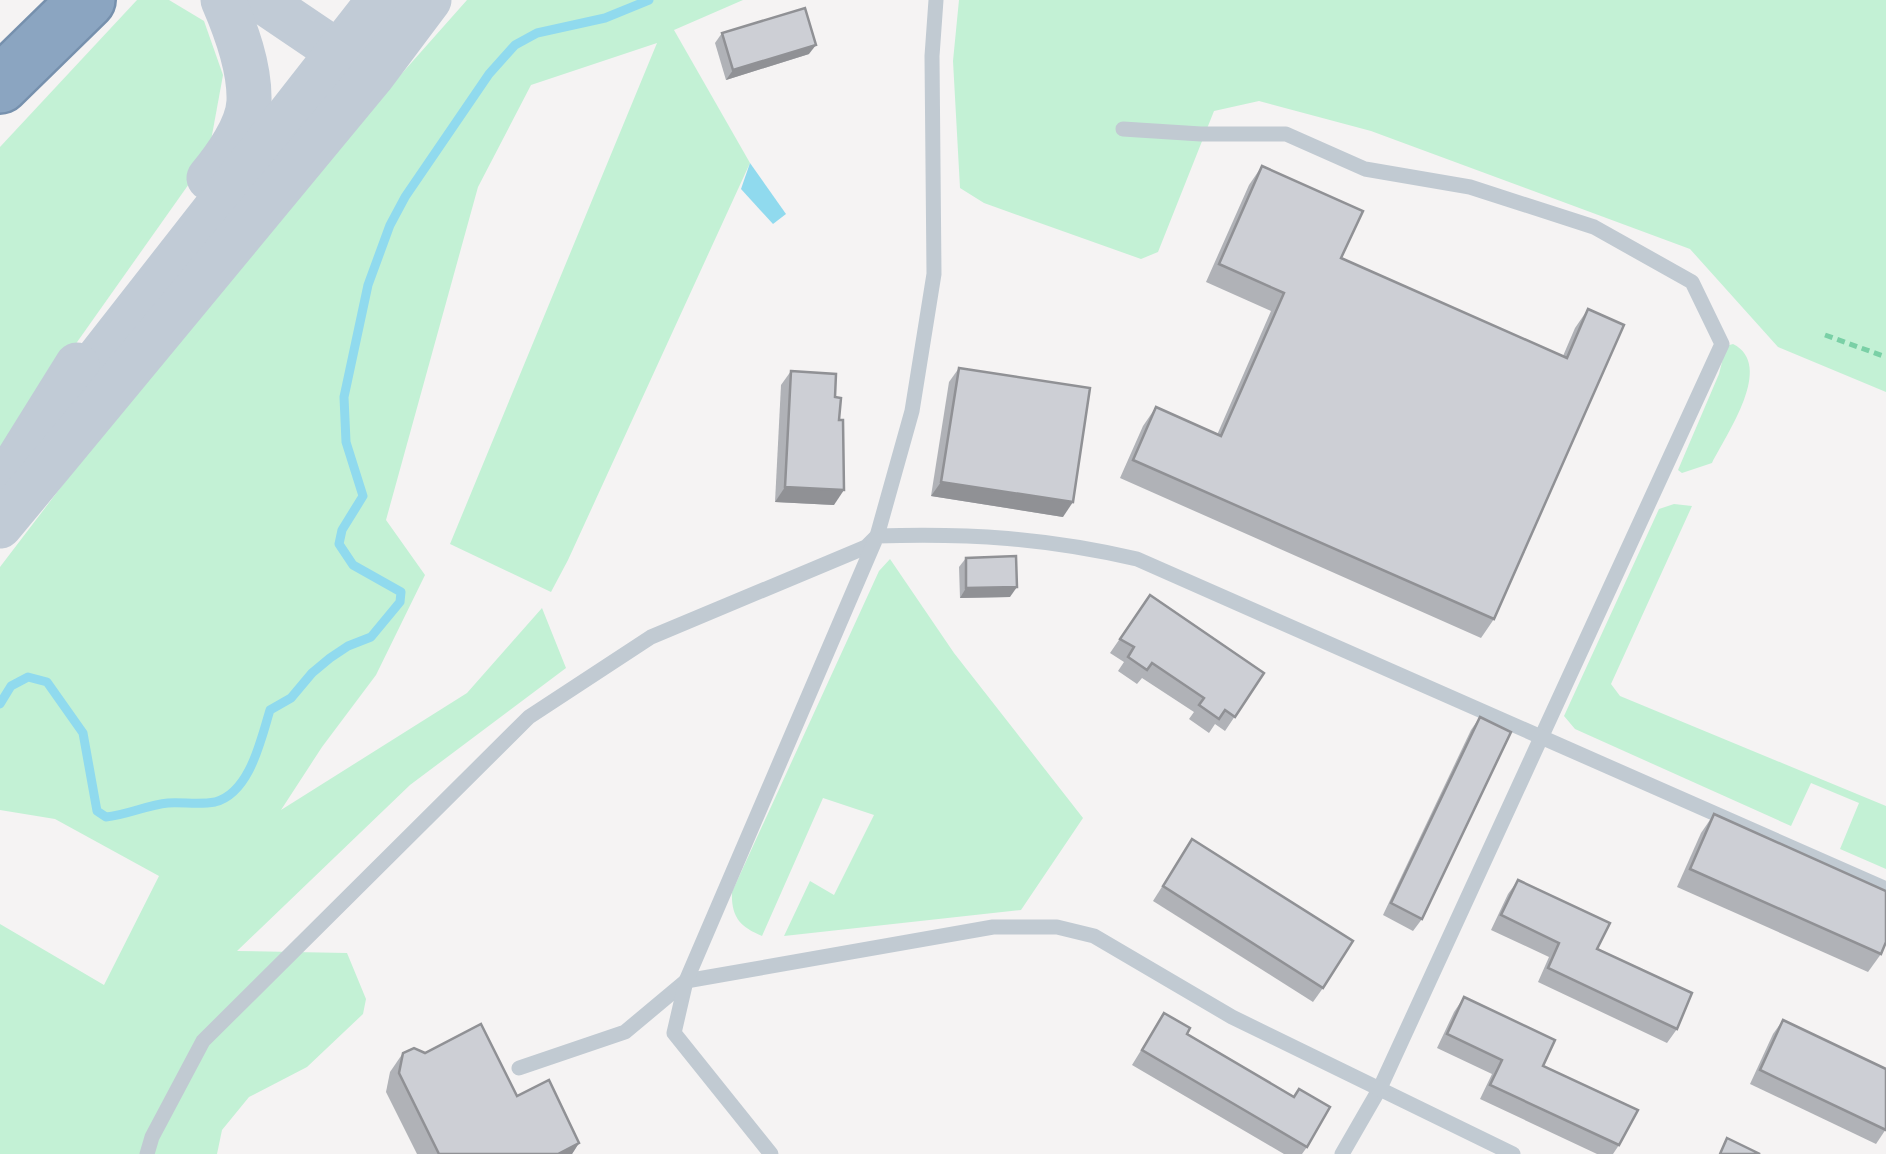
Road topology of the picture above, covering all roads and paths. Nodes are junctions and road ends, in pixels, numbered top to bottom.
1 (87, 0) edge
2 (224, 0) edge
3 (261, 0) edge
4 (379, 0) edge
5 (430, 0) edge
6 (936, 0) edge
7 (356, 64) junction
8 (5, 80) edge
9 (1124, 130) dead end
10 (1825, 336) dead end
11 (1886, 357) edge
12 (6, 479) edge
13 (0, 526) edge
14 (877, 536) junction
15 (1542, 739) junction
16 (1886, 888) edge
17 (686, 981) junction
18 (519, 1068) dead end
19 (1380, 1088) junction
20 (147, 1154) edge
21 (770, 1154) edge
22 (1342, 1154) edge
23 (1513, 1154) edge

1 - 8 highway
2 - 12 main road
3 - 7 main road
4 - 7 main road
5 - 7 main road
6 - 14 lane
7 - 12 main road
7 - 13 main road
9 - 15 lane
10 - 11 path
14 - 15 lane
14 - 17 lane
14 - 20 lane
15 - 16 lane
15 - 19 lane
17 - 18 lane
17 - 19 lane
17 - 21 lane
19 - 22 lane
19 - 23 lane

